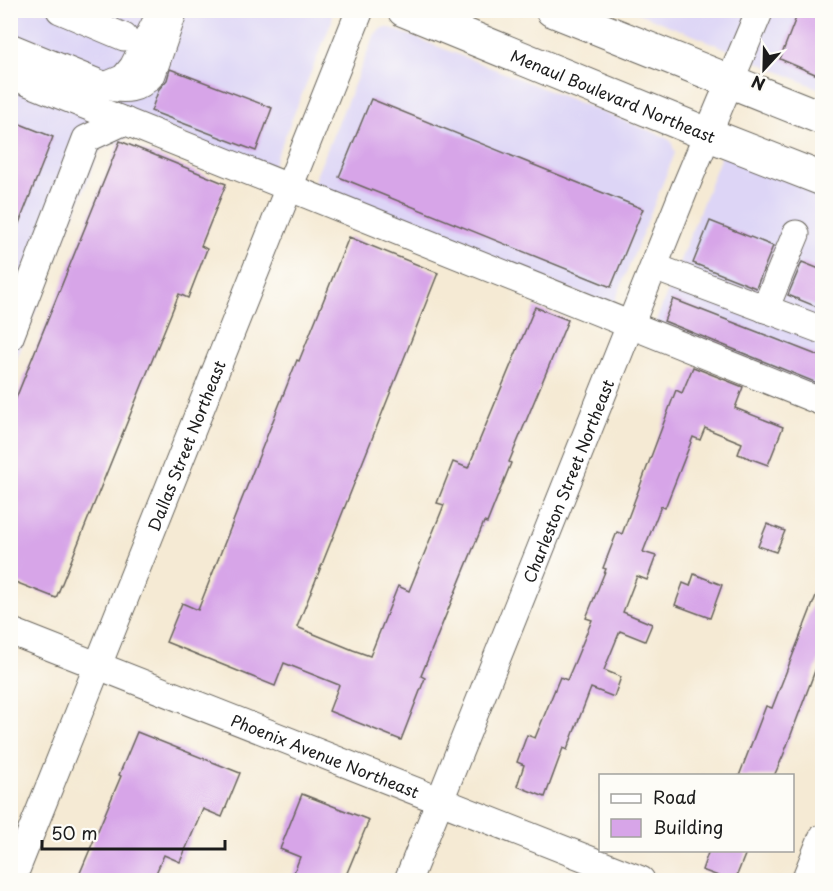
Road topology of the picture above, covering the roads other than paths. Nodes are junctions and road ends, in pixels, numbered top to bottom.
1 (60, 10) edge
2 (169, 10) edge
3 (174, 10) edge
4 (360, 10) edge
5 (404, 10) edge
6 (552, 10) edge
7 (759, 10) edge
8 (124, 37) dead end
9 (10, 47) edge
10 (10, 75) edge
11 (729, 80) junction
12 (105, 86) junction
13 (822, 118) edge
14 (125, 122) junction
15 (707, 134) junction
16 (822, 179) edge
17 (289, 188) junction
18 (796, 234) dead end
19 (654, 267) junction
20 (765, 309) junction
21 (630, 325) junction
22 (822, 330) edge
23 (10, 337) edge
24 (822, 402) edge
25 (10, 631) edge
26 (97, 666) junction
27 (440, 801) junction
28 (822, 838) edge
29 (12, 880) edge
30 (408, 880) edge
31 (641, 880) edge
32 (805, 880) edge

1 - 8 street
2 - 12 street
3 - 12 street
4 - 17 street, Dallas Street Northeast
5 - 15 main road, Menaul Boulevard Northeast
6 - 11 main road
7 - 11 street, Charleston Street Northeast
9 - 12 street
10 - 14 street
11 - 13 main road
11 - 15 street, Charleston Street Northeast
14 - 17 street
14 - 23 street
15 - 16 main road, Menaul Boulevard Northeast
15 - 19 street, Charleston Street Northeast
17 - 21 street
17 - 26 street, Dallas Street Northeast
18 - 20 street
19 - 20 street
19 - 21 street, Charleston Street Northeast
20 - 22 street
21 - 24 street
21 - 27 street, Charleston Street Northeast
25 - 26 street, Phoenix Avenue Northeast
26 - 27 street, Phoenix Avenue Northeast
26 - 29 street, Dallas Street Northeast
27 - 30 street, Charleston Street Northeast
27 - 31 street, Phoenix Avenue Northeast
28 - 32 street

